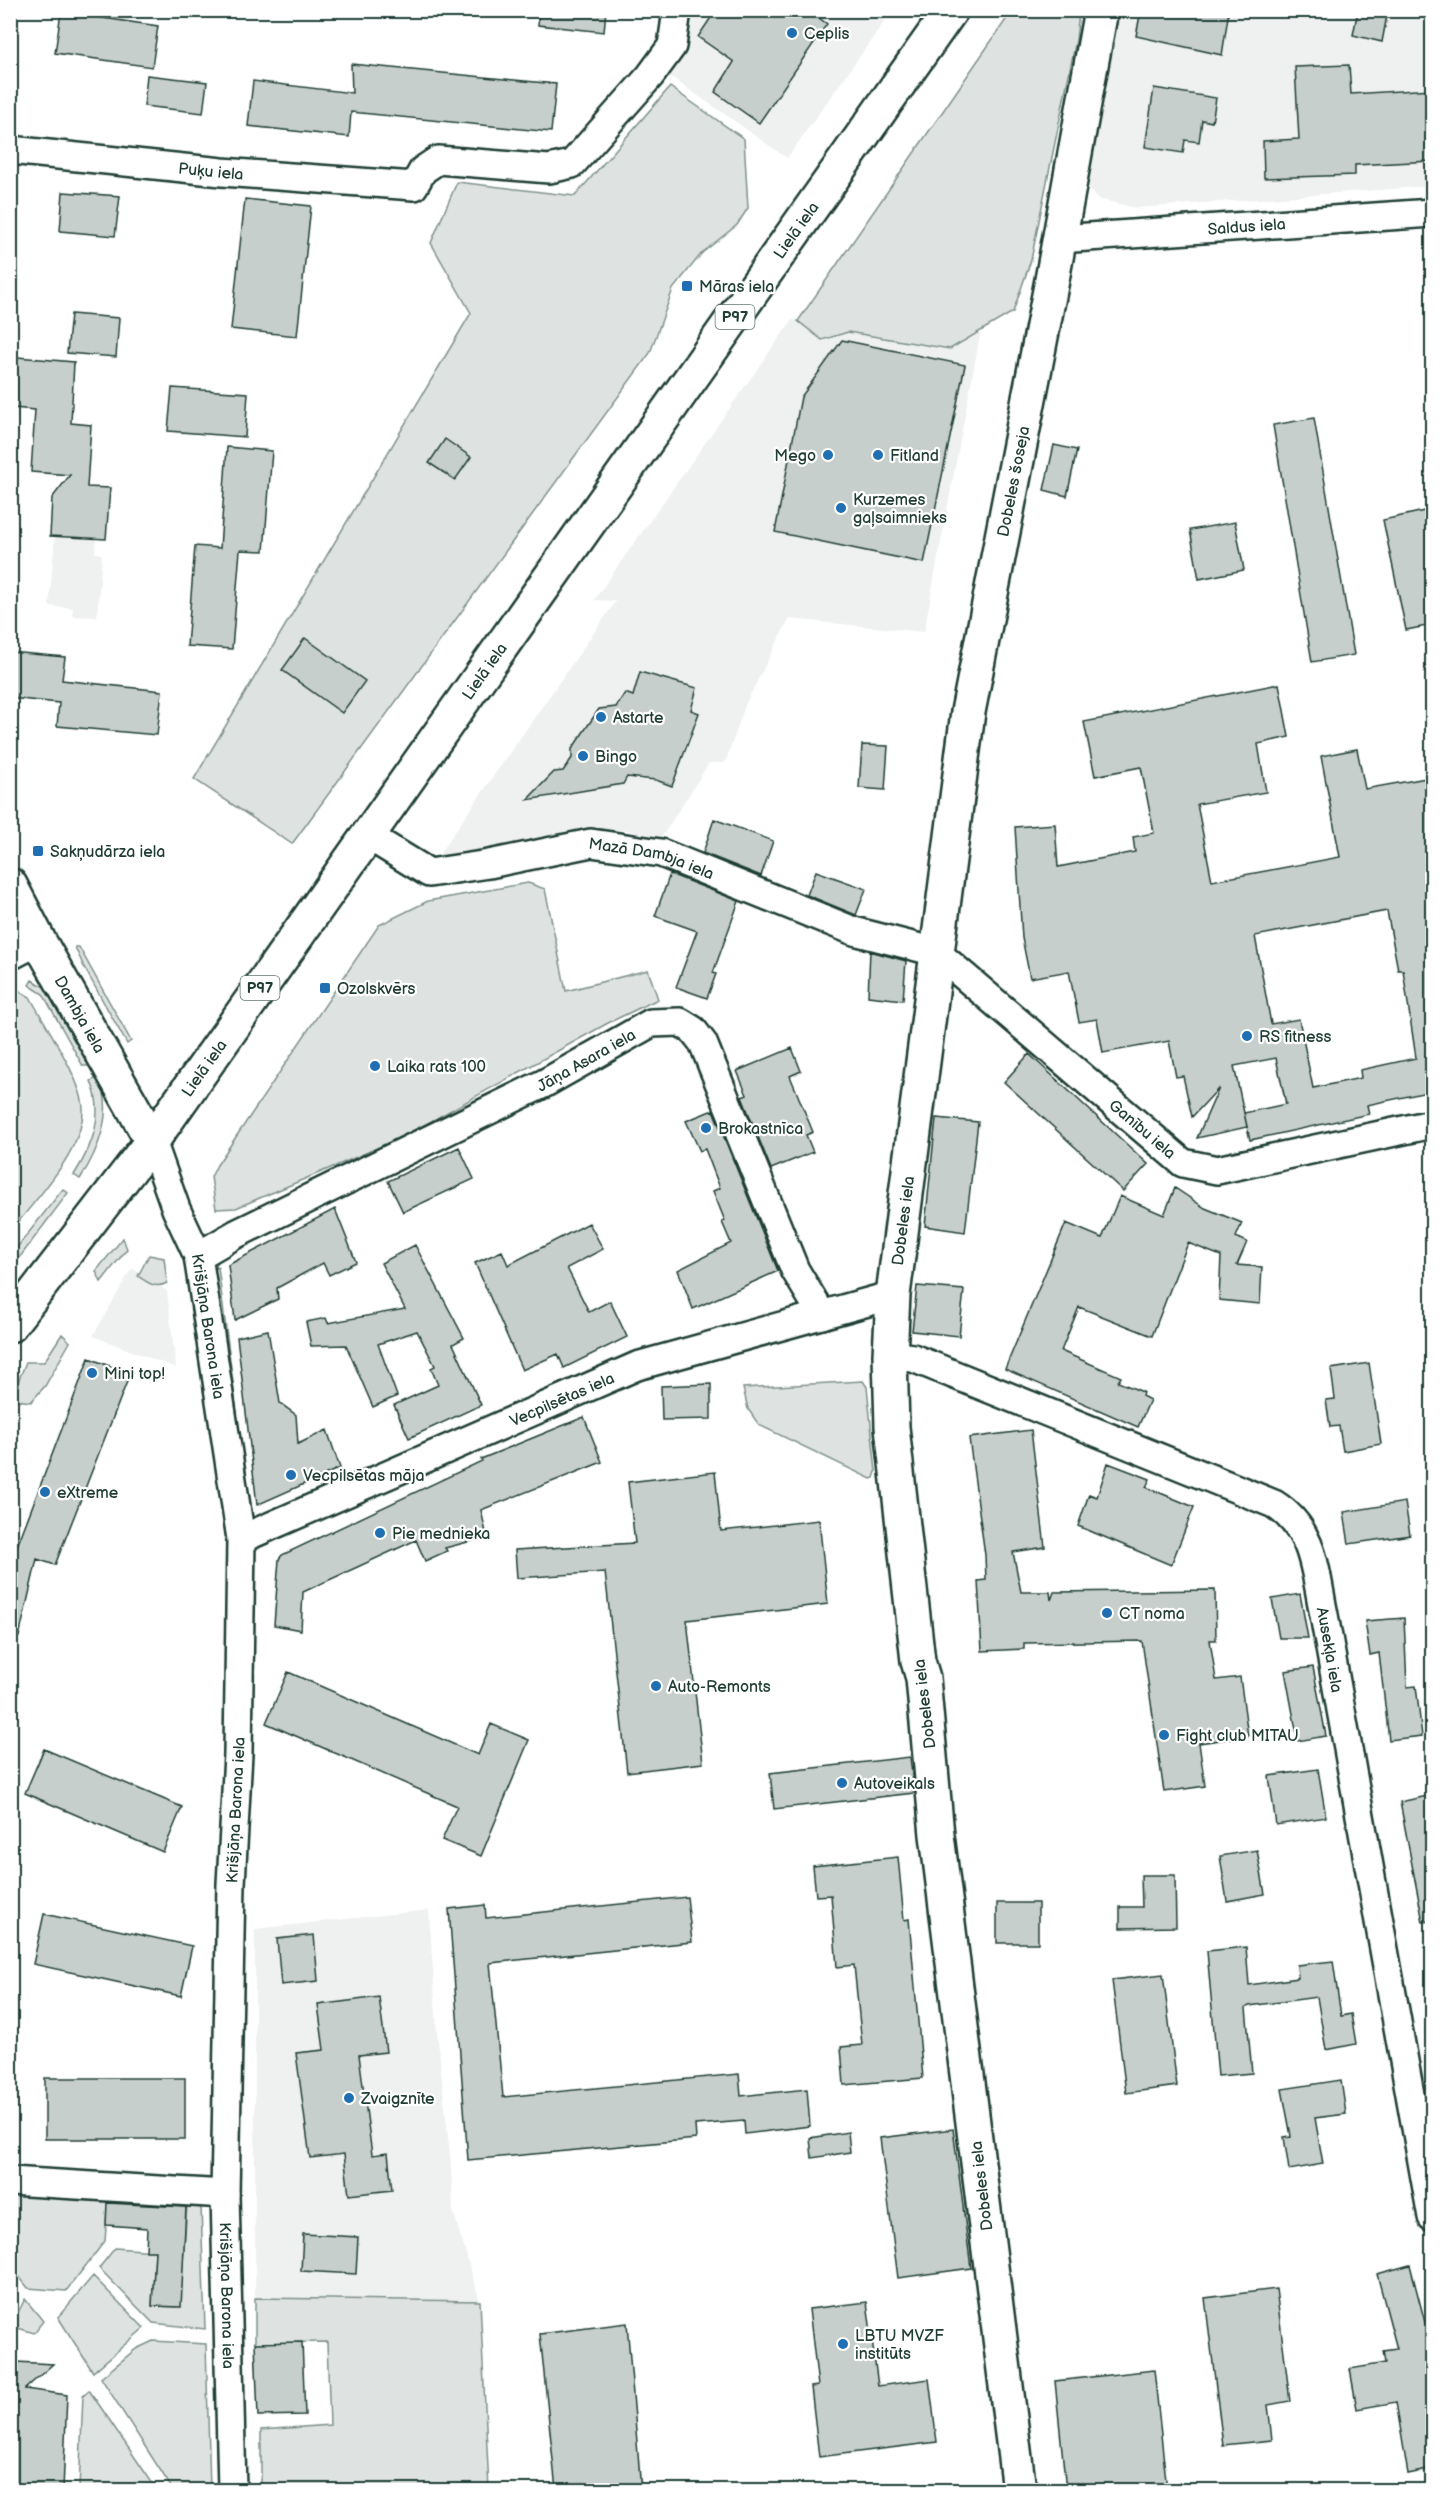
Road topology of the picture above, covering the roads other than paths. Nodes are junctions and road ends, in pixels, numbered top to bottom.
1 (677, 10) edge
2 (951, 10) edge
3 (1101, 10) edge
4 (10, 150) edge
5 (1432, 213) edge
6 (1059, 238) junction
7 (367, 835) junction
8 (10, 885) edge
9 (39, 941) junction
10 (936, 952) junction
11 (10, 956) edge
12 (1432, 1124) edge
13 (152, 1141) junction
14 (198, 1256) junction
15 (893, 1295) junction
16 (16, 1311) edge
17 (822, 1315) junction
18 (890, 1355) junction
19 (241, 1539) junction
20 (10, 2181) edge
21 (225, 2194) junction
22 (1432, 2217) edge
23 (232, 2490) edge
24 (1019, 2490) edge

1 - 4 street, Puķu iela
2 - 7 street, Lielā iela / P97
3 - 6 street, Dobeles šoseja
5 - 6 street, Saldus iela
6 - 10 street, Dobeles šoseja
7 - 10 street, Mazā Dambja iela
7 - 13 street, Lielā iela / P97
8 - 9 street, Dambja iela
9 - 11 street
9 - 13 street, Dambja iela
10 - 12 street, Ganību iela
10 - 15 street, Dobeles iela
13 - 14 street, Krišjāņa Barona iela
13 - 16 street, Lielā iela / P97
14 - 17 street, Jāņa Asara iela
14 - 19 street, Krišjāņa Barona iela
15 - 17 street, Vecpilsētas iela
15 - 18 street, Dobeles iela
17 - 19 street, Vecpilsētas iela
18 - 22 street, Ausekļa iela
18 - 24 street, Dobeles iela
19 - 21 street, Krišjāņa Barona iela
20 - 21 street
21 - 23 street, Krišjāņa Barona iela

